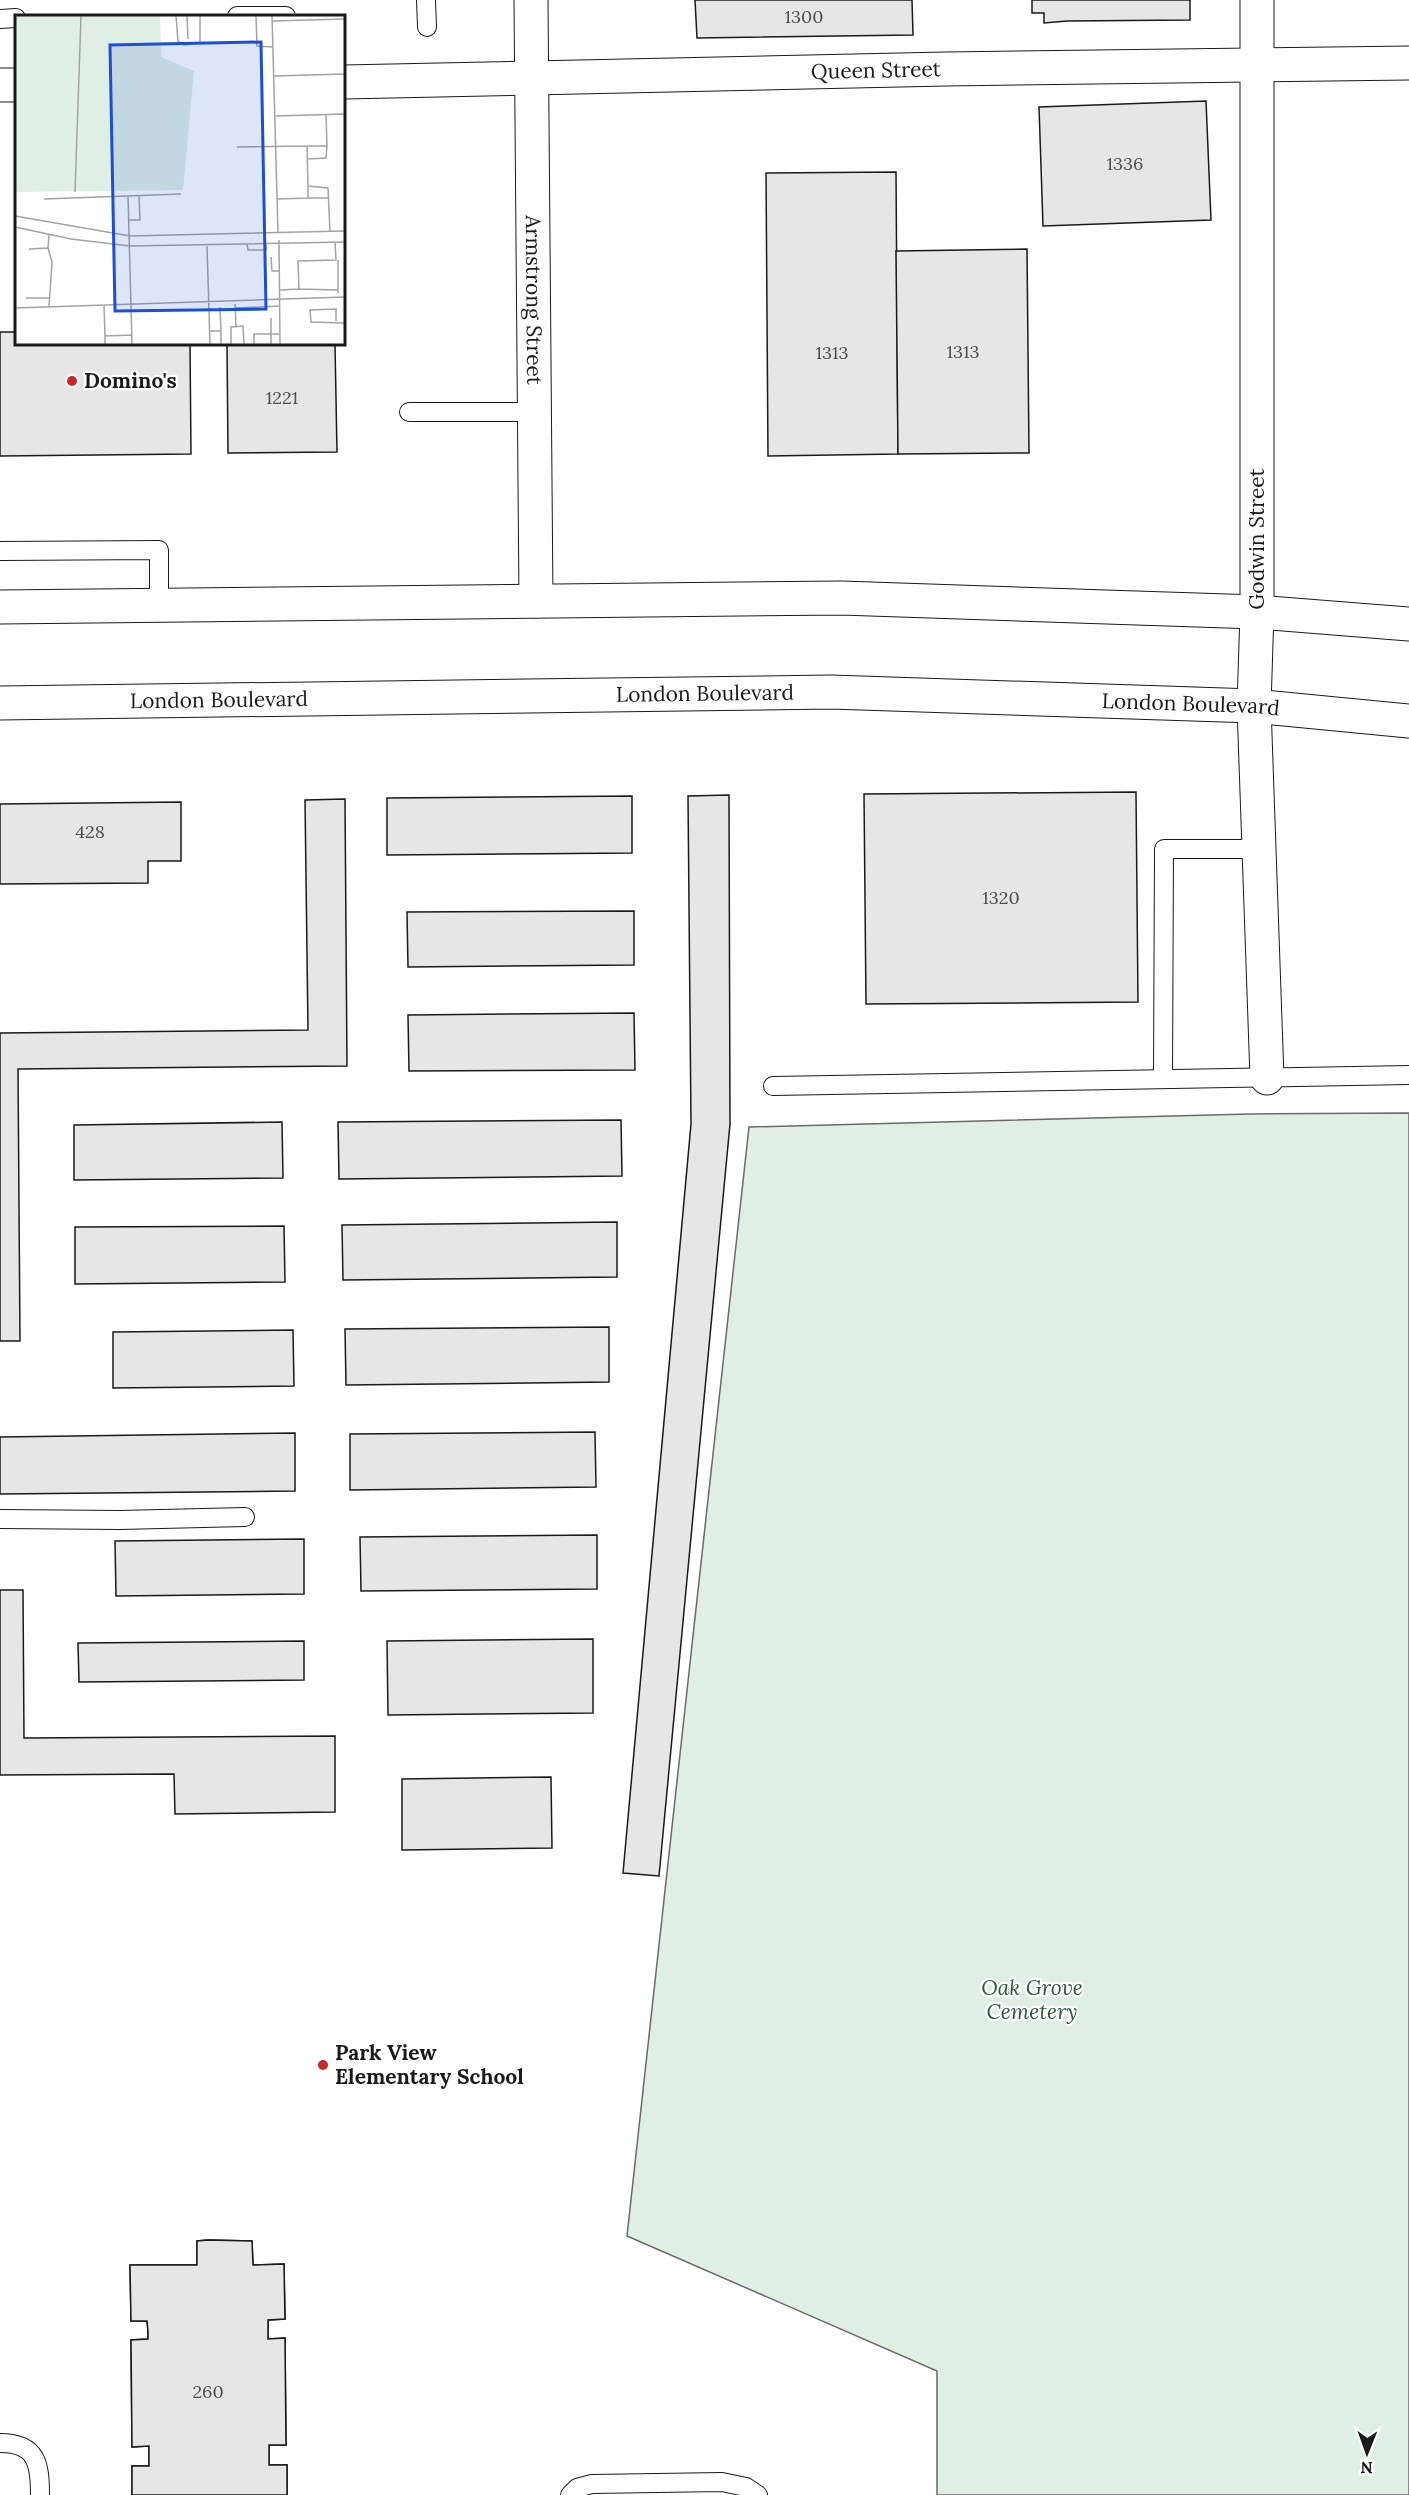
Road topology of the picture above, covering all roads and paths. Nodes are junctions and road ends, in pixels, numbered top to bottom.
1 (285, 0) edge
2 (426, 0) edge
3 (531, 0) edge
4 (1257, 0) edge
5 (286, 15) edge
6 (427, 27) dead end
7 (1409, 63) edge
8 (1258, 65) junction
9 (532, 79) junction
10 (345, 82) edge
11 (409, 412) dead end
12 (534, 412) junction
13 (0, 551) edge
14 (536, 601) junction
15 (159, 605) junction
16 (0, 607) edge
17 (1257, 612) junction
18 (1409, 624) edge
19 (0, 703) edge
20 (1254, 706) junction
21 (1409, 721) edge
22 (1259, 849) junction
23 (1409, 1075) edge
24 (1268, 1078) junction
25 (1163, 1079) junction
26 (773, 1086) dead end
27 (245, 1517) dead end
28 (0, 1519) edge
29 (0, 2443) edge
30 (40, 2495) edge
31 (570, 2495) edge
32 (758, 2495) edge

1 - 5 lane
2 - 6 lane
3 - 9 main road, Armstrong Street
4 - 8 main road, Godwin Street
7 - 8 main road, Queen Street
8 - 9 main road, Queen Street
8 - 17 main road, Godwin Street
9 - 10 main road, Queen Street
9 - 12 main road, Armstrong Street
11 - 12 lane
12 - 14 main road, Armstrong Street
13 - 15 lane
14 - 15 main road
14 - 17 main road
15 - 16 main road
17 - 18 main road
17 - 20 main road, Godwin Street
19 - 20 main road, London Boulevard
20 - 21 main road, London Boulevard
20 - 22 main road, Godwin Street
22 - 24 main road, Godwin Street
22 - 25 lane
23 - 24 lane
24 - 25 lane
25 - 26 lane
27 - 28 lane
29 - 30 lane
31 - 32 lane

